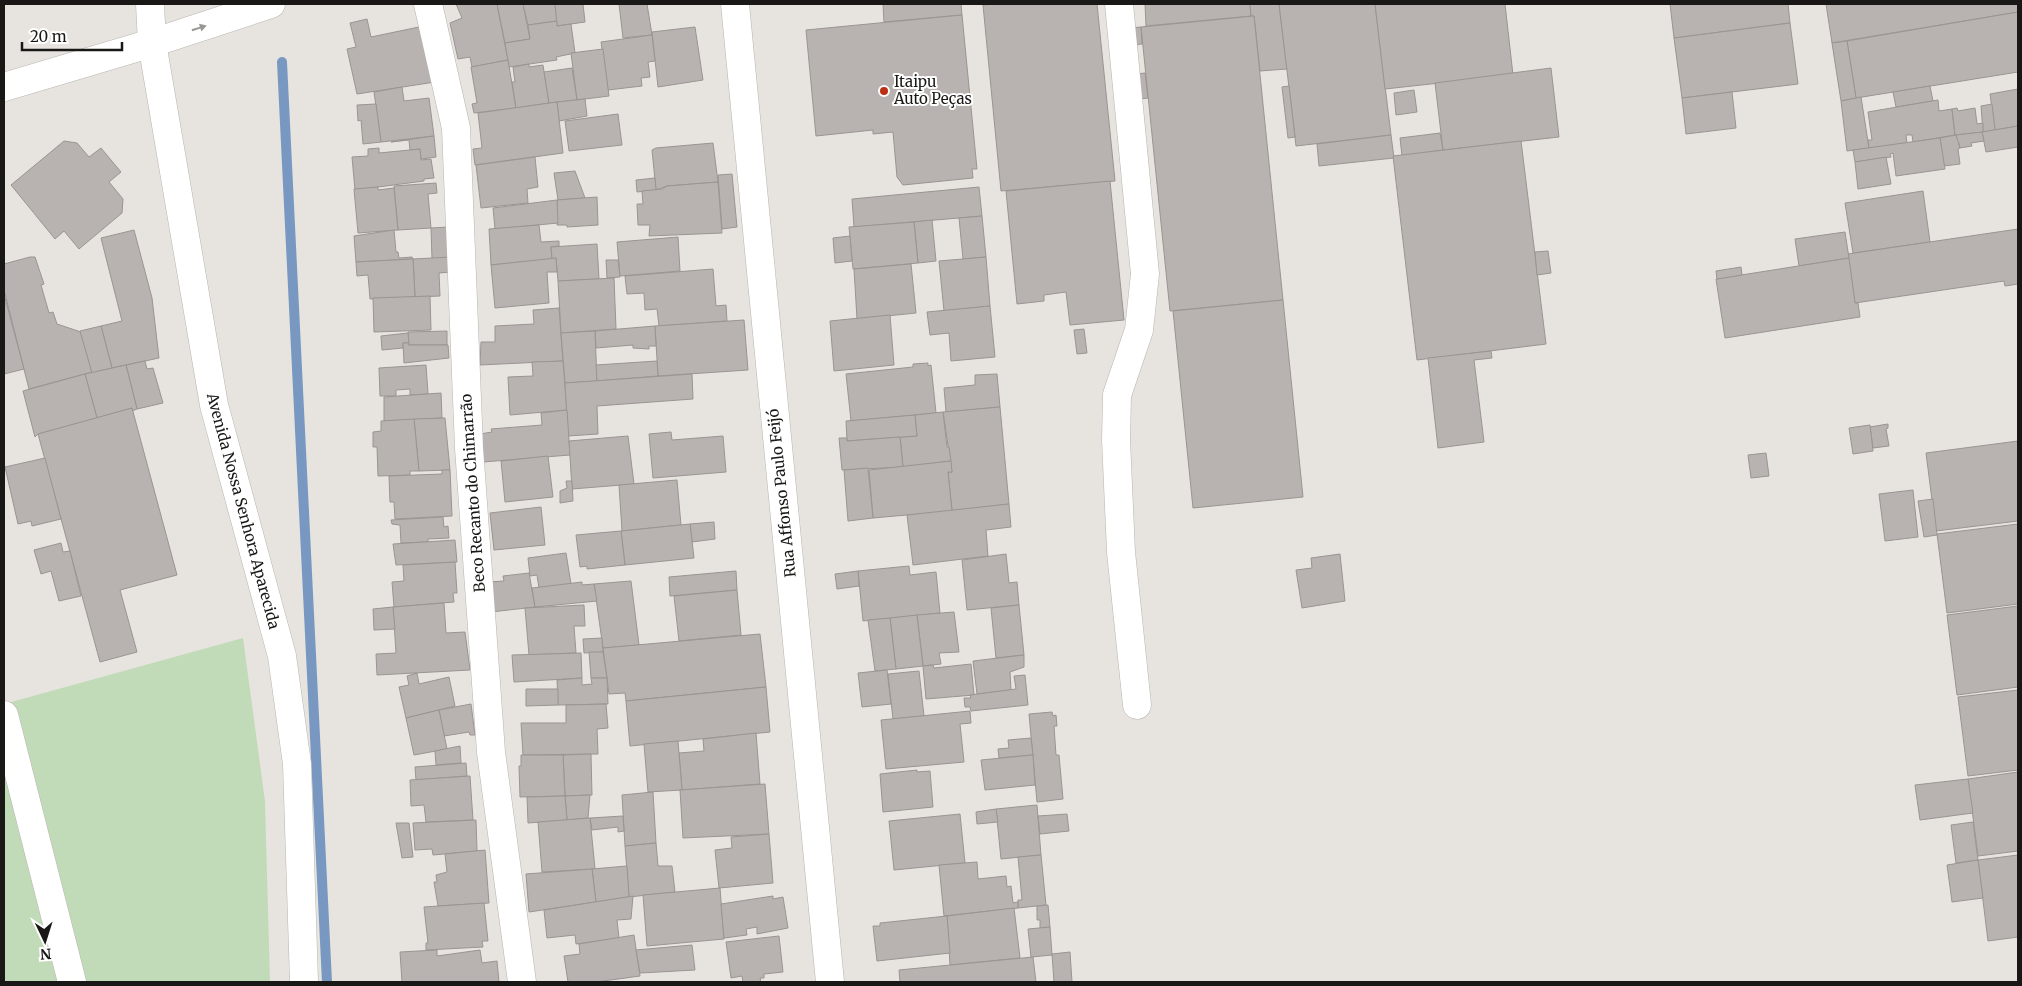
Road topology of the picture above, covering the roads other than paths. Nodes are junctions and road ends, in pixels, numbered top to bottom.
1 (150, 4) edge
2 (271, 4) edge
3 (428, 4) edge
4 (735, 4) edge
5 (1119, 4) edge
6 (152, 43) junction
7 (4, 87) edge
8 (1136, 705) dead end
9 (4, 715) edge
10 (72, 982) edge
11 (304, 982) edge
12 (522, 982) edge
13 (830, 982) edge

1 - 6 street, Avenida Nossa Senhora Aparecida
6 -> 2 street
3 - 12 street, Beco Recanto do Chimarrão
4 - 13 street, Rua Affonso Paulo Feijó
5 - 8 street
6 - 7 street
6 - 11 street, Avenida Nossa Senhora Aparecida
9 - 10 street

